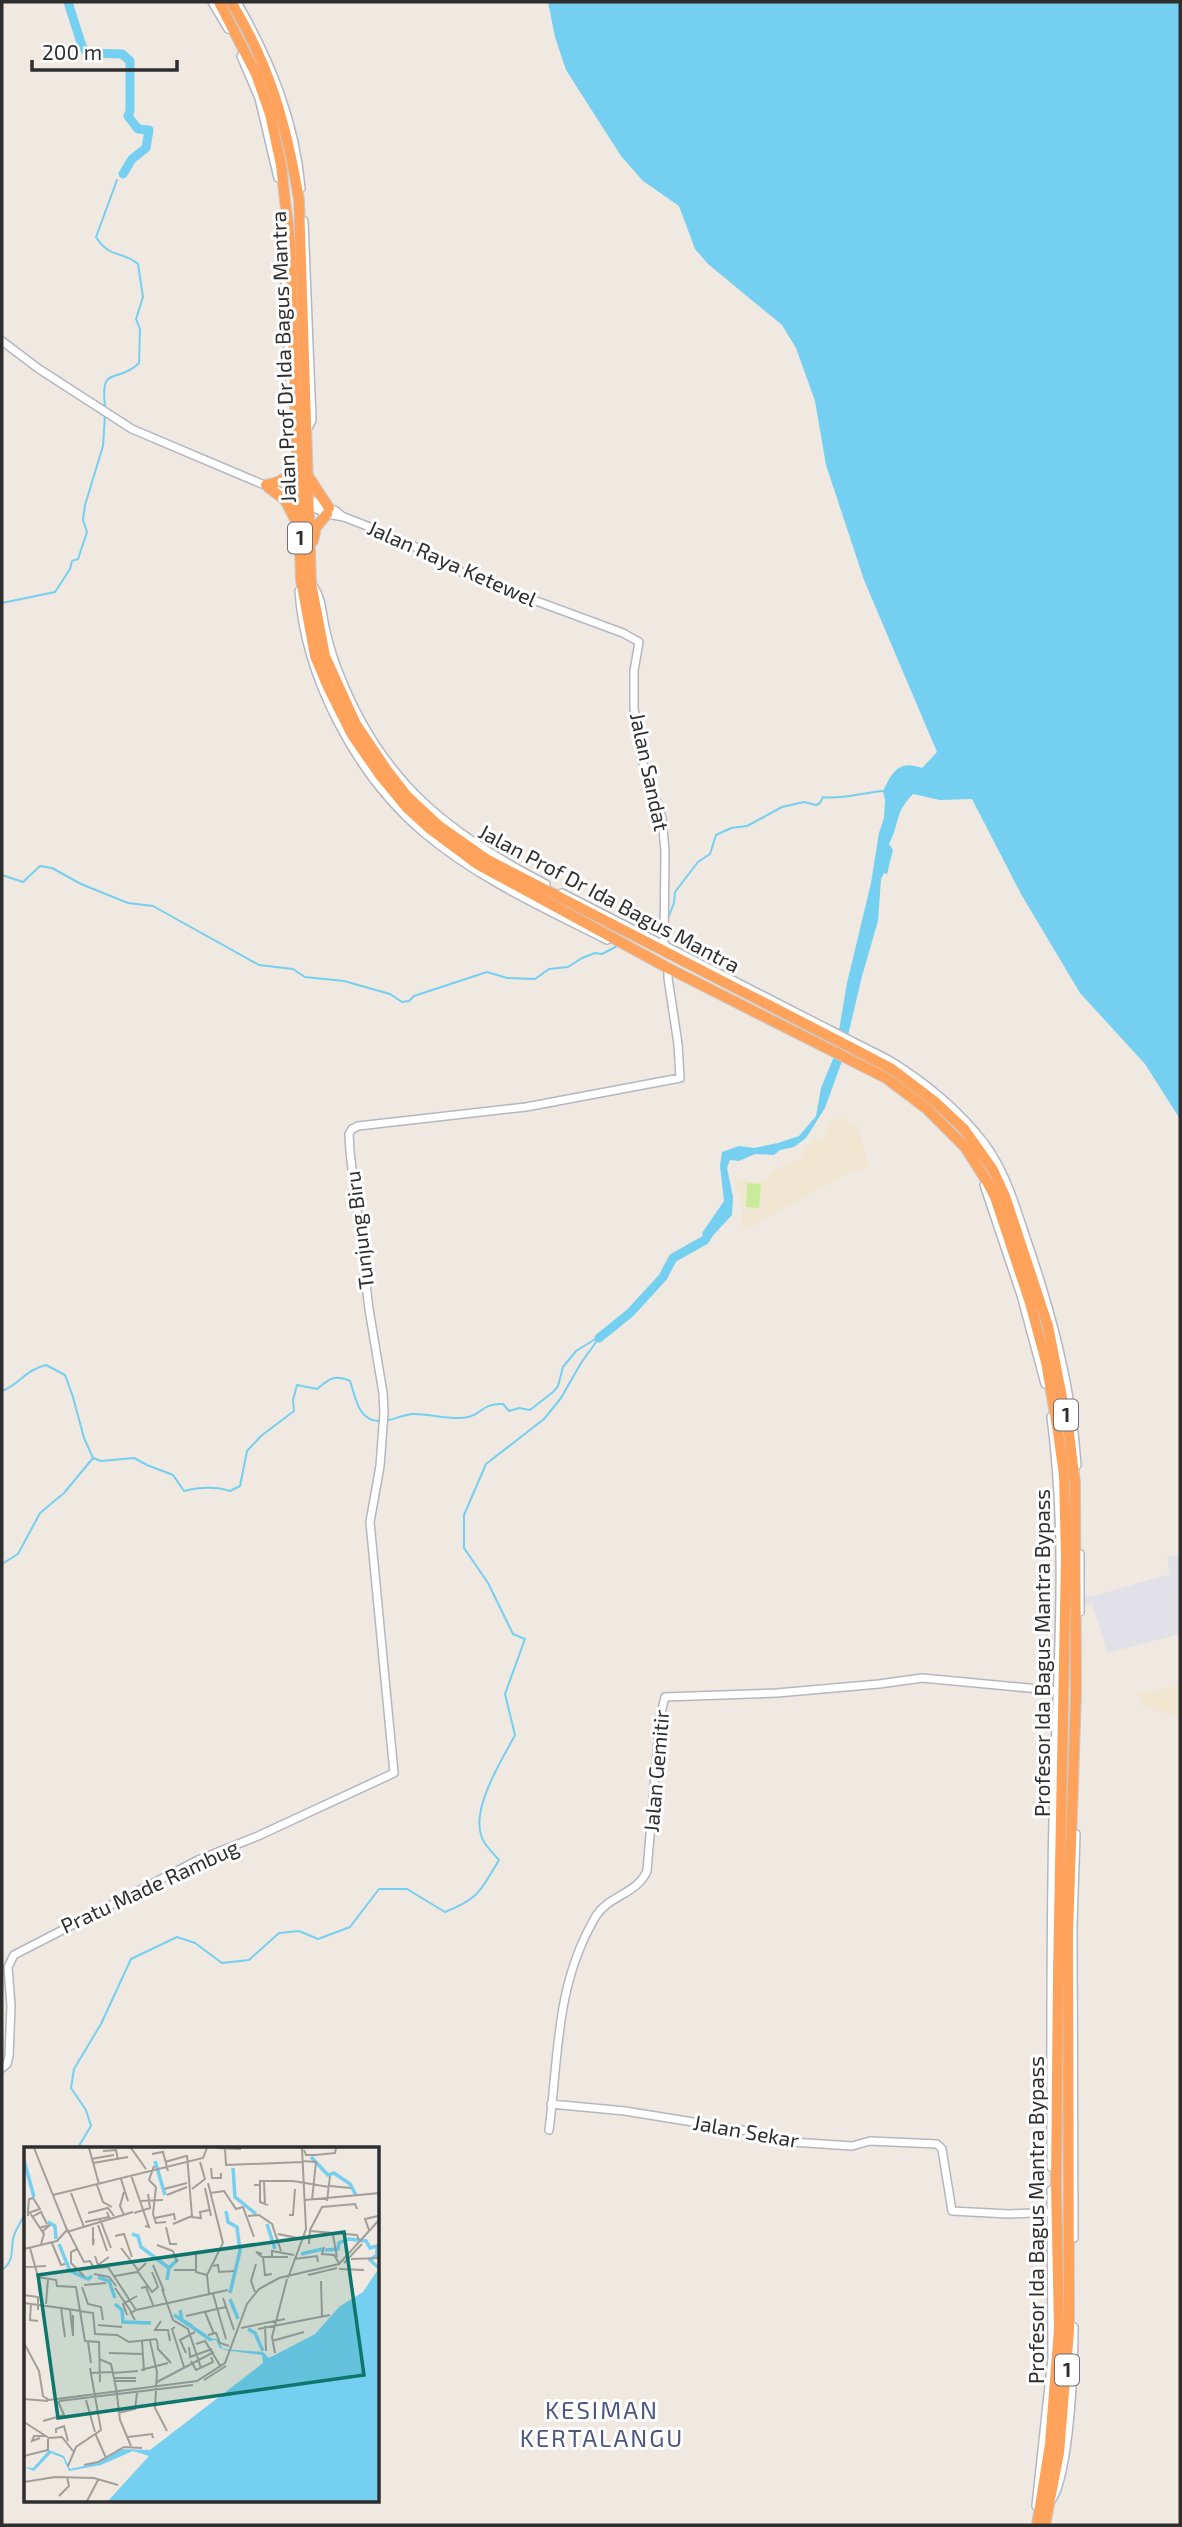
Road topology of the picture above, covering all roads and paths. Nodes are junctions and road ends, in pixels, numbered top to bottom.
1 (212, 2) edge
2 (219, 2) edge
3 (231, 2) edge
4 (237, 2) edge
5 (2, 341) edge
6 (301, 432) junction
7 (296, 451) junction
8 (306, 473) junction
9 (267, 486) junction
10 (300, 499) junction
11 (328, 511) junction
12 (306, 561) junction
13 (306, 582) junction
14 (639, 642) joint
15 (425, 819) junction
16 (641, 936) junction
17 (624, 937) junction
18 (664, 944) junction
19 (668, 970) junction
20 (781, 1007) junction
21 (798, 1026) junction
22 (830, 1042) junction
23 (852, 1053) junction
24 (1020, 1255) junction
25 (1061, 1691) junction
26 (394, 1773) joint
27 (1057, 1863) junction
28 (1063, 1972) junction
29 (2, 2068) edge
30 (1054, 2080) junction
31 (551, 2104) junction
32 (549, 2130) dead end
33 (1054, 2212) junction
34 (1043, 2516) edge

1 - 6 street
2 - 6 highway, Jalan Prof Dr Ida Bagus Mantra / 1
3 - 6 highway, Jalan Prof Dr Ida Bagus Mantra / 1
4 - 6 street
5 - 9 street, Jalan Raya Ketewel
6 - 7 highway, Jalan Prof Dr Ida Bagus Mantra / 1
6 - 8 highway, Jalan Prof Dr Ida Bagus Mantra / 1
7 - 9 highway
7 - 10 highway, Jalan Prof Dr Ida Bagus Mantra / 1
8 - 10 highway, Jalan Prof Dr Ida Bagus Mantra / 1
8 - 11 highway
9 - 10 street, Jalan Raya Ketewel
9 - 12 highway
10 - 11 street, Jalan Raya Ketewel
10 - 12 highway, Jalan Prof Dr Ida Bagus Mantra / 1
11 - 12 highway
11 - 14 street, Jalan Raya Ketewel
12 - 13 highway, Jalan Prof Dr Ida Bagus Mantra / 1
13 - 15 highway, Jalan Prof Dr Ida Bagus Mantra / 1
13 - 15 highway, Jalan Prof Dr Ida Bagus Mantra / 1
14 - 18 street, Jalan Sandat
15 - 17 street
15 - 17 highway, Jalan Prof Dr Ida Bagus Mantra / 1
15 - 17 street
16 - 17 highway, Jalan Prof Dr Ida Bagus Mantra / 1
16 - 18 street
16 - 20 highway, Jalan Prof Dr Ida Bagus Mantra / 1
17 - 19 highway, Jalan Prof Dr Ida Bagus Mantra / 1
18 - 20 street
19 - 21 highway, Profesor Ida Bagus Mantra Bypass / 1
19 - 22 street
19 - 26 street, Tunjung Biru
20 - 21 highway, Jalan Prof Dr Ida Bagus Mantra / 1
20 - 22 street
21 - 22 highway, Profesor Ida Bagus Mantra Bypass / 1
22 - 23 highway, Profesor Ida Bagus Mantra Bypass / 1
22 - 23 street
23 - 24 highway, Profesor Ida Bagus Mantra Bypass / 1
23 - 24 highway, Profesor Ida Bagus Mantra Bypass / 1
24 - 25 highway, Profesor Ida Bagus Mantra Bypass / 1
24 - 28 highway, Profesor Ida Bagus Mantra Bypass / 1
24 - 34 street
25 - 27 highway, Profesor Ida Bagus Mantra Bypass / 1
25 - 31 street, Jalan Gemitir
26 - 29 street, Pratu Made Rambug
27 - 28 highway, Profesor Ida Bagus Mantra Bypass / 1
27 - 30 street
28 - 30 highway, Profesor Ida Bagus Mantra Bypass / 1
28 - 34 highway, Profesor Ida Bagus Mantra Bypass / 1
30 - 33 highway, Profesor Ida Bagus Mantra Bypass / 1
31 - 32 street, Jalan Gemitir
31 - 33 street, Jalan Sekar
33 - 34 highway, Profesor Ida Bagus Mantra Bypass / 1

